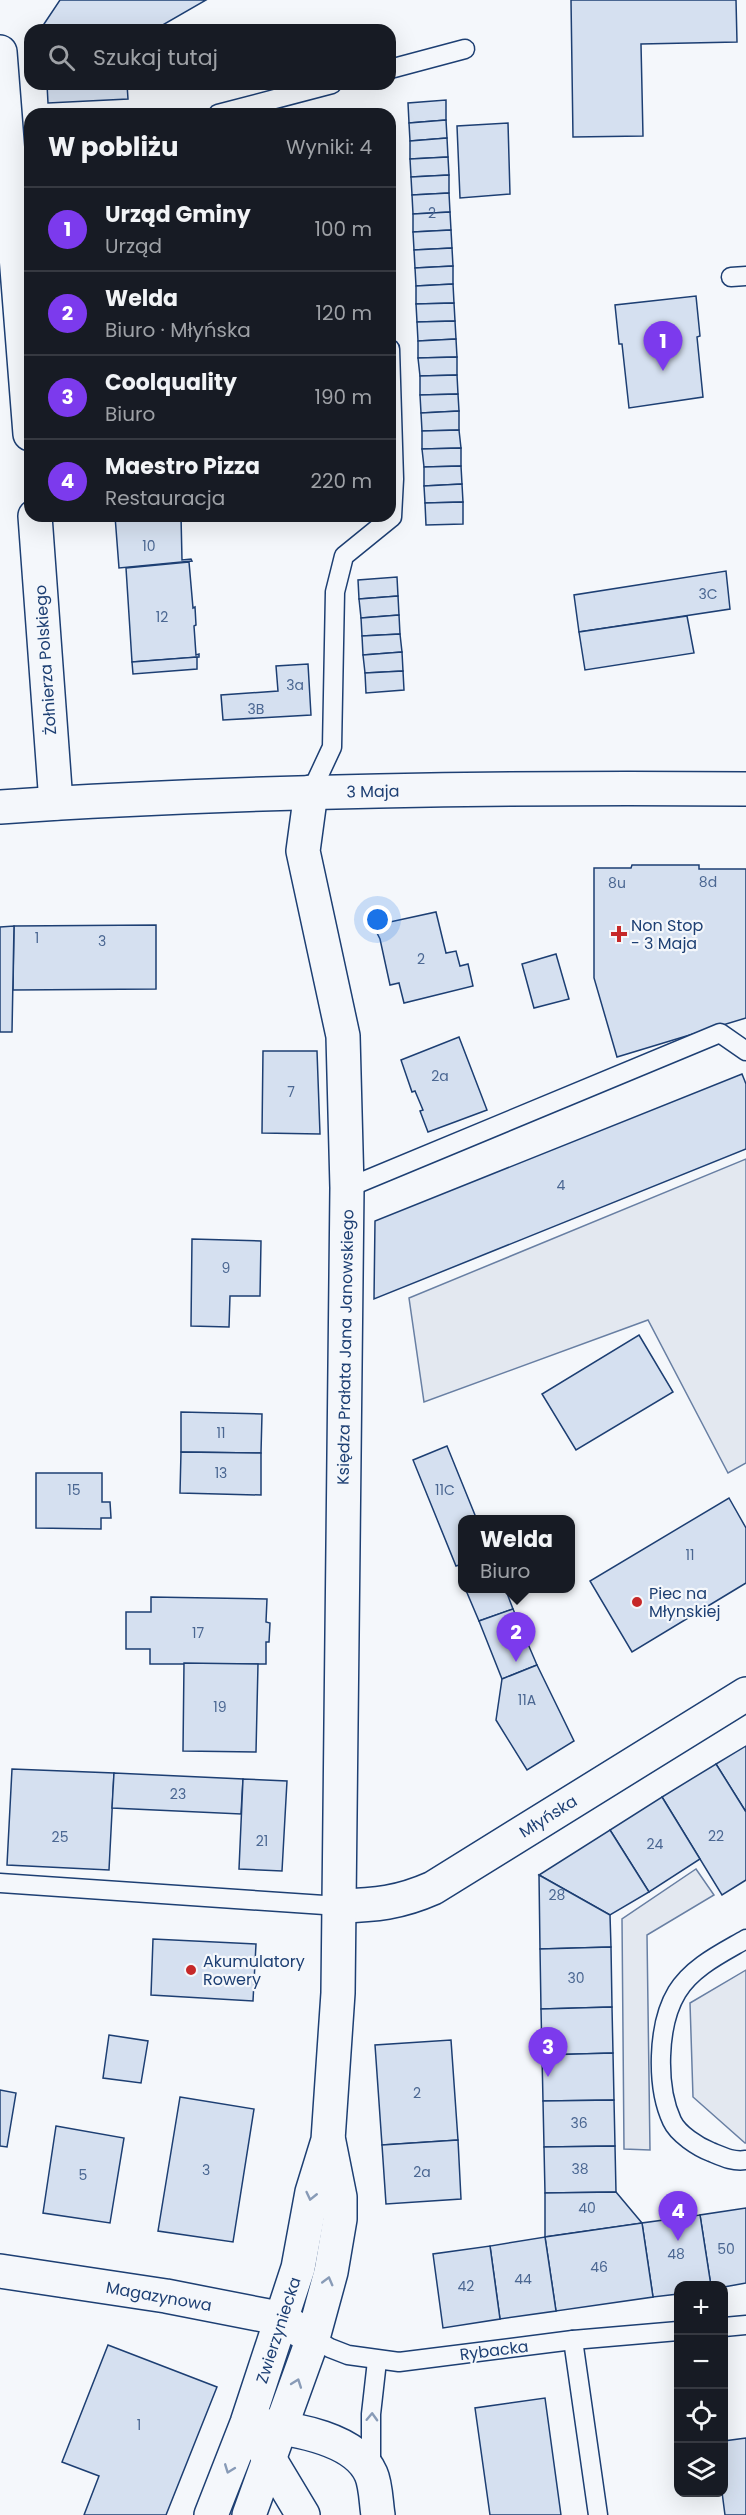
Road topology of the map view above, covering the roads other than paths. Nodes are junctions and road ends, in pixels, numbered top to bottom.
1 (465, 49) dead end
2 (0, 52) edge
3 (396, 67) edge
4 (309, 90) edge
5 (241, 108) edge
6 (20, 160) edge
7 (24, 270) edge
8 (36, 522) edge
9 (386, 522) edge
10 (746, 789) edge
11 (311, 792) junction
12 (56, 803) junction
13 (0, 807) edge
14 (746, 1052) edge
15 (347, 1188) junction
16 (746, 1694) edge
17 (0, 1883) edge
18 (339, 1906) junction
19 (746, 1939) edge
20 (328, 2140) junction
21 (746, 2160) edge
22 (0, 2271) edge
23 (282, 2320) junction
24 (746, 2325) edge
25 (728, 2327) edge
26 (674, 2331) edge
27 (313, 2338) junction
28 (573, 2340) junction
29 (377, 2361) junction
30 (247, 2423) junction
31 (281, 2427) junction
32 (269, 2459) junction
33 (371, 2474) junction
34 (211, 2515) edge
35 (249, 2515) edge
36 (303, 2515) edge
37 (378, 2515) edge
38 (598, 2515) edge

1 - 3 lane
2 - 6 street
4 - 5 lane
6 - 7 street
8 - 12 street, Żołnierza Polskiego
9 - 11 lane
10 - 11 street, 3 Maja
11 - 12 street, 3 Maja
11 - 15 street, Księdza Prałata Jana Janowskiego
12 - 13 street, 3 Maja
14 - 15 lane
15 - 18 street, Księdza Prałata Jana Janowskiego
16 - 18 street, Młyńska
17 - 18 lane
18 - 20 street, Zwierzyniecka
19 - 21 lane
20 -> 23 street, Zwierzyniecka
27 -> 20 street, Zwierzyniecka
22 - 23 street, Magazynowa
23 - 27 street, Magazynowa
23 - 30 street, Zwierzyniecka
24 - 25 lane
26 - 28 lane, Rybacka
27 - 29 lane, Rybacka
31 -> 27 street, Zwierzyniecka
28 - 29 lane, Rybacka
28 - 38 lane
33 -> 29 lane
30 - 31 street
30 - 32 street
30 -> 34 street, Zwierzyniecka
31 - 32 street, Zwierzyniecka
31 - 33 street
32 - 35 street, Zwierzyniecka
32 - 36 street
33 - 37 street

